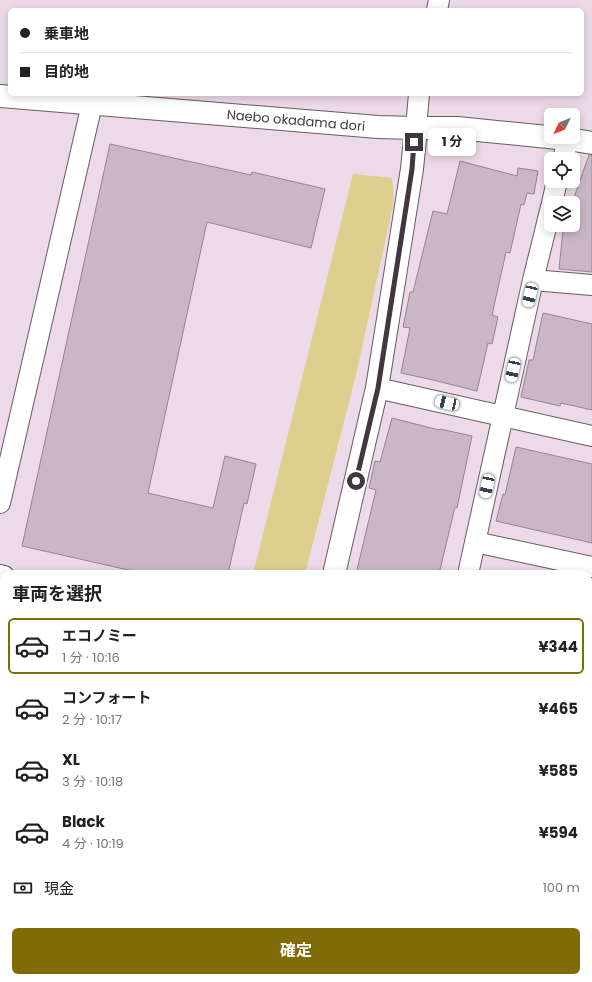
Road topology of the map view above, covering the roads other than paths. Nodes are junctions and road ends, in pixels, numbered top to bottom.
1 (0, 96) edge
2 (419, 96) edge
3 (92, 104) junction
4 (416, 128) junction
5 (592, 143) edge
6 (565, 149) edge
7 (545, 232) edge
8 (533, 280) junction
9 (592, 285) edge
10 (378, 388) junction
11 (503, 415) junction
12 (592, 436) edge
13 (0, 503) edge
14 (475, 542) junction
15 (592, 567) edge
16 (335, 570) edge
17 (469, 570) edge

1 - 3 street, Naebo okadama dori
2 - 4 street
3 - 4 street, Naebo okadama dori
3 - 13 street
4 - 6 street, Naebo okadama dori
4 - 10 street
5 - 6 street, Naebo okadama dori
7 - 8 street
8 - 9 street
8 - 11 street
10 - 11 street
10 - 16 street
11 - 12 street
11 - 14 street
14 - 15 street
14 - 17 street

